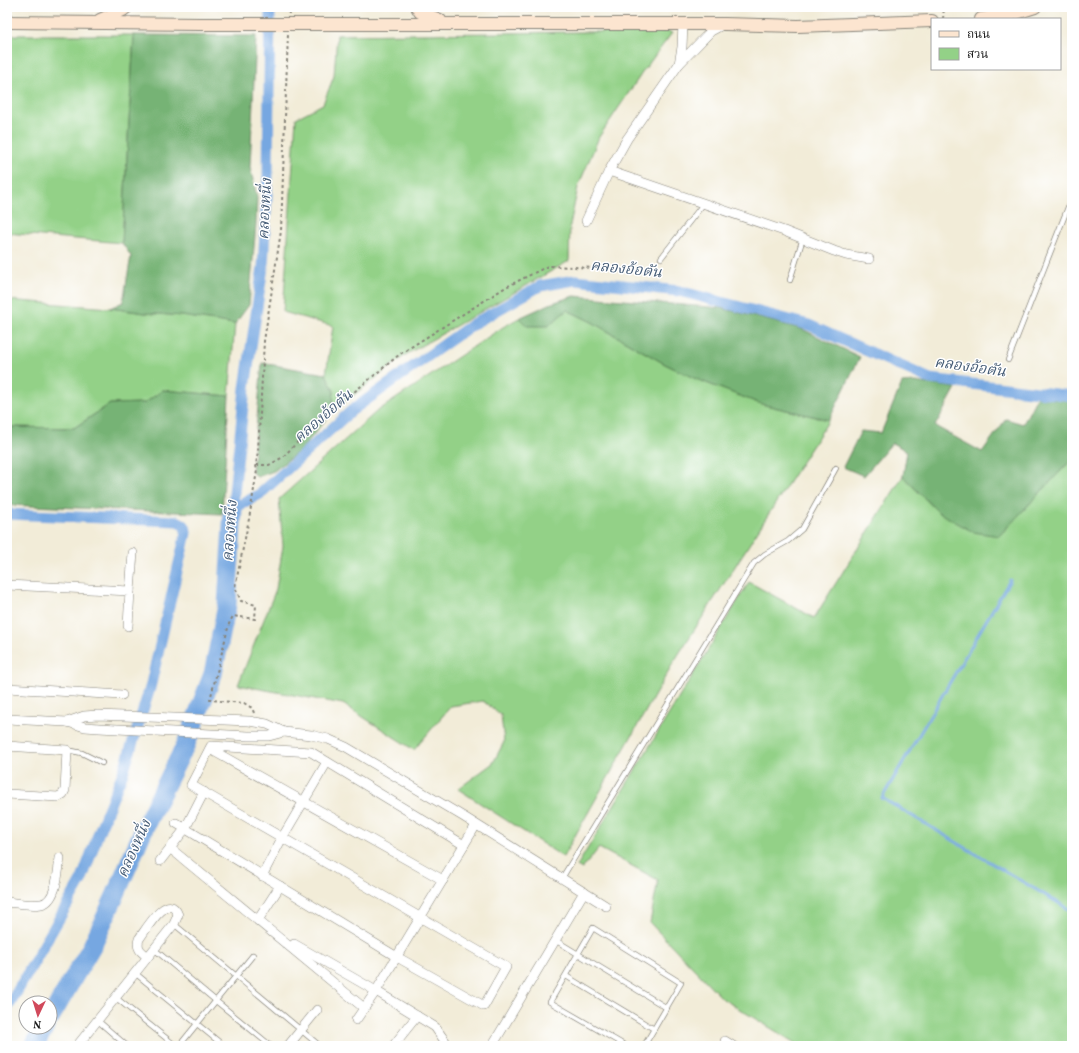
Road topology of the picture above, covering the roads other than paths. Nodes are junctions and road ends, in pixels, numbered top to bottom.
1 (127, 7) edge
2 (416, 7) edge
3 (1035, 7) edge
4 (988, 18) edge
5 (931, 21) edge
6 (7, 22) edge
7 (95, 22) junction
8 (445, 23) junction
9 (683, 24) junction
10 (725, 24) junction
11 (679, 64) junction
12 (610, 171) junction
13 (1072, 198) edge
14 (704, 204) junction
15 (586, 221) dead end
16 (803, 238) junction
17 (661, 258) dead end
18 (869, 259) dead end
19 (790, 280) dead end
20 (1008, 360) dead end
21 (836, 468) dead end
22 (133, 554) dead end
23 (7, 585) edge
24 (130, 592) junction
25 (128, 626) dead end
26 (7, 688) edge
27 (122, 695) dead end
28 (7, 719) edge
29 (67, 722) junction
30 (284, 732) junction
31 (7, 746) edge
32 (210, 748) junction
33 (67, 750) junction
34 (327, 762) junction
35 (102, 763) dead end
36 (204, 792) junction
37 (7, 794) edge
38 (304, 801) junction
39 (176, 823) dead end
40 (476, 825) junction
41 (185, 829) junction
42 (282, 838) junction
43 (464, 845) junction
44 (170, 848) junction
45 (60, 858) dead end
46 (160, 861) dead end
47 (262, 876) junction
48 (562, 878) junction
49 (443, 880) junction
50 (280, 886) junction
51 (584, 892) junction
52 (7, 902) edge
53 (606, 906) dead end
54 (420, 918) junction
55 (258, 920) junction
56 (174, 924) junction
57 (272, 932) junction
58 (555, 940) junction
59 (154, 948) junction
60 (579, 954) junction
61 (254, 955) dead end
62 (147, 956) junction
63 (397, 957) junction
64 (135, 973) junction
65 (566, 976) junction
66 (236, 977) junction
67 (376, 991) junction
68 (115, 998) junction
69 (216, 1001) junction
70 (364, 1008) junction
71 (667, 1008) junction
72 (317, 1010) dead end
73 (417, 1016) junction
74 (97, 1020) junction
75 (356, 1020) dead end
76 (197, 1025) junction
77 (654, 1029) junction
78 (301, 1030) junction
79 (77, 1046) edge
80 (127, 1046) edge
81 (178, 1046) edge
82 (224, 1046) edge
83 (271, 1046) edge
84 (288, 1046) edge
85 (320, 1046) edge
86 (393, 1046) edge
87 (446, 1046) edge
88 (492, 1046) edge
89 (626, 1046) edge
90 (644, 1046) edge

1 - 7 main road
2 - 8 main road
3 - 4 main road
5 - 10 main road
6 - 7 main road
7 - 8 main road, bridge
8 - 9 main road
9 - 10 main road
9 - 11 street
10 - 11 street
11 - 12 street
12 - 14 street
12 - 15 street
13 - 20 lane
14 - 16 street
14 - 17 lane
16 - 18 street
16 - 19 lane
21 - 48 lane
22 - 24 street
23 - 24 street
24 - 25 street
26 - 27 street
28 - 29 street
29 - 30 street
29 - 30 street
30 - 40 street
31 - 33 street
32 - 34 street
32 - 36 street
32 - 38 street
33 - 35 lane
33 - 37 street
34 - 38 street
34 - 43 street
36 - 41 street
36 - 42 street
38 - 42 street
38 - 49 street
39 - 41 street
40 - 43 street
40 - 48 street
41 - 44 street
41 - 47 street
42 - 47 street
42 - 54 street
43 - 49 street
44 - 46 street
44 - 55 street
45 - 52 street
47 - 50 street
48 - 51 street
49 - 54 street
50 - 55 street
50 - 63 street
51 - 53 street
51 - 58 street
54 - 63 street
54 - 63 street
55 - 57 street
56 - 59 street
56 - 62 street
56 - 66 lane
57 - 67 street
57 - 70 street
58 - 60 lane
58 - 88 street
59 - 62 street
59 - 69 lane
60 - 65 lane
60 - 71 lane
60 - 71 lane
61 - 66 lane
62 - 64 street
63 - 67 street
64 - 68 street
64 - 76 lane
65 - 77 lane
65 - 89 lane
66 - 69 lane
66 - 78 lane
67 - 70 street
67 - 73 street
68 - 74 street
68 - 81 lane
69 - 76 lane
69 - 83 lane
70 - 75 street
71 - 77 lane
72 - 78 street
73 - 86 street
73 - 87 street
74 - 79 street
74 - 80 lane
76 - 81 lane
76 - 82 lane
77 - 90 lane
78 - 84 street
78 - 85 lane

